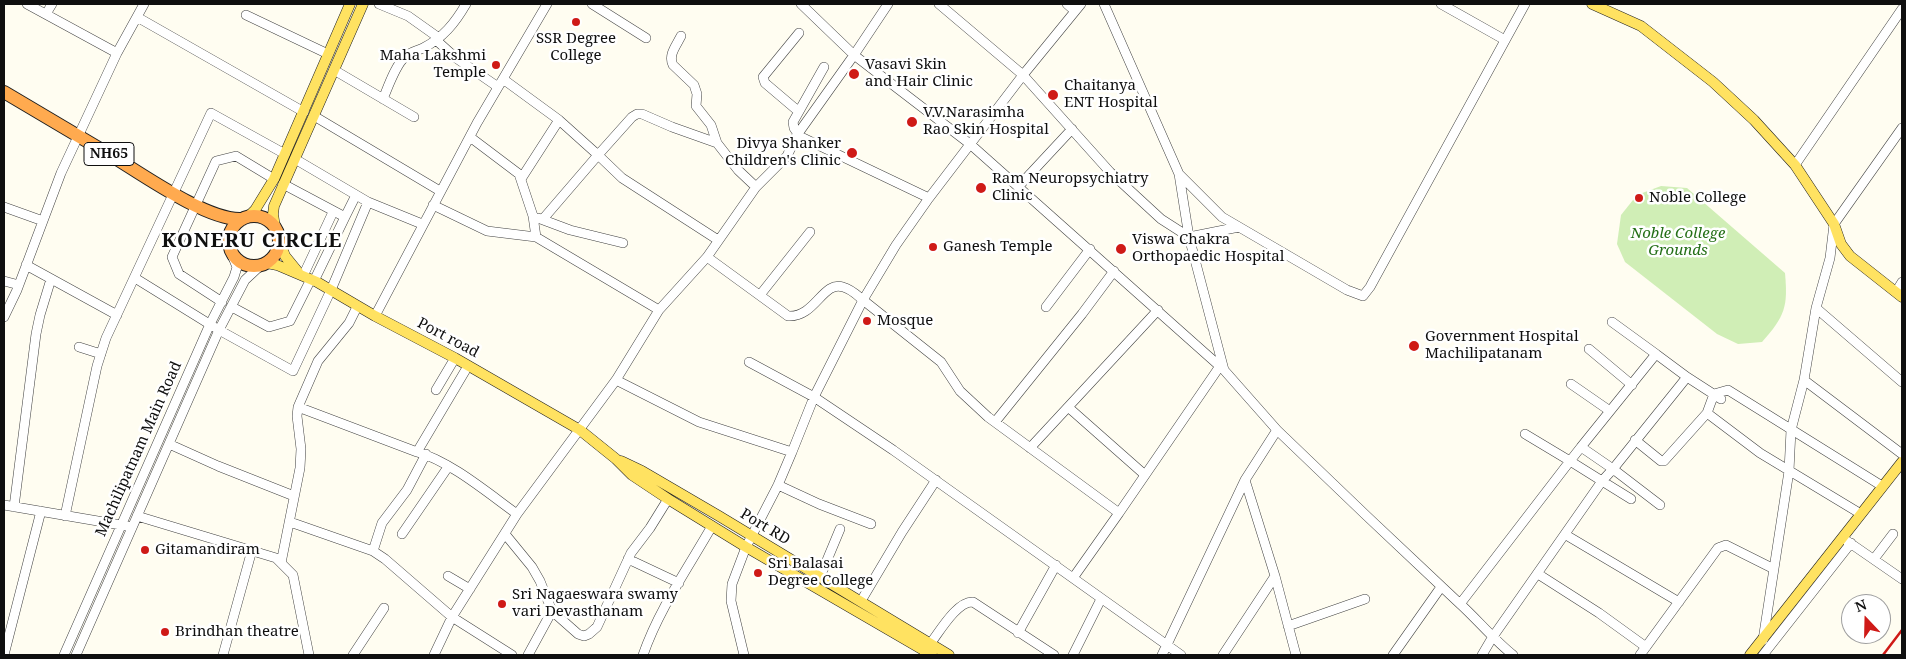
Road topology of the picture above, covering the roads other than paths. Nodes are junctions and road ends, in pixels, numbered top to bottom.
1 (27, 4) edge
2 (52, 4) edge
3 (144, 4) edge
4 (350, 4) edge
5 (363, 4) edge
6 (379, 4) edge
7 (466, 4) edge
8 (547, 4) edge
9 (592, 4) edge
10 (801, 4) edge
11 (888, 4) edge
12 (939, 4) edge
13 (1067, 4) edge
14 (1104, 4) edge
15 (1441, 4) edge
16 (1525, 4) edge
17 (1592, 4) edge
18 (1078, 7) edge
19 (1902, 9) edge
20 (46, 14) junction
21 (246, 15) dead end
22 (137, 17) junction
23 (799, 33) dead end
24 (681, 36) dead end
25 (646, 38) dead end
26 (437, 39) junction
27 (1504, 40) junction
28 (117, 53) junction
29 (328, 54) junction
30 (854, 55) junction
31 (824, 67) dead end
32 (334, 70) junction
33 (1022, 76) junction
34 (501, 83) junction
35 (4, 92) edge
36 (383, 99) junction
37 (798, 111) junction
38 (309, 114) junction
39 (414, 117) dead end
40 (559, 120) junction
41 (1902, 128) edge
42 (1072, 129) junction
43 (798, 134) junction
44 (78, 136) junction
45 (470, 137) junction
46 (717, 143) junction
47 (970, 144) junction
48 (598, 155) junction
49 (290, 157) junction
50 (1795, 165) junction
51 (1179, 174) junction
52 (520, 179) junction
53 (279, 181) junction
54 (756, 187) junction
55 (1018, 187) junction
56 (440, 191) junction
57 (174, 193) junction
58 (356, 195) junction
59 (930, 198) junction
60 (368, 202) junction
61 (196, 205) junction
62 (433, 205) junction
63 (4, 207) edge
64 (333, 212) junction
65 (216, 214) junction
66 (533, 216) junction
67 (345, 217) junction
68 (246, 218) junction
69 (543, 219) junction
70 (43, 221) junction
71 (422, 224) junction
72 (1834, 224) junction
73 (275, 227) junction
74 (1239, 227) junction
75 (810, 232) dead end
76 (230, 233) junction
77 (536, 237) junction
78 (1190, 237) junction
79 (718, 240) junction
80 (280, 242) junction
81 (623, 243) dead end
82 (1090, 249) junction
83 (232, 255) junction
84 (707, 257) junction
85 (26, 265) junction
86 (264, 265) junction
87 (1114, 271) junction
88 (135, 278) junction
89 (307, 278) junction
90 (51, 279) junction
91 (4, 281) edge
92 (1902, 282) edge
93 (19, 285) junction
94 (331, 290) junction
95 (760, 294) junction
96 (1899, 294) edge
97 (863, 300) junction
98 (222, 302) junction
99 (358, 306) junction
100 (232, 307) junction
101 (1046, 307) dead end
102 (1816, 308) junction
103 (659, 310) junction
104 (1158, 310) junction
105 (116, 314) junction
106 (375, 316) junction
107 (4, 317) edge
108 (1612, 322) dead end
109 (210, 324) junction
110 (219, 330) junction
111 (79, 347) dead end
112 (1589, 349) dead end
113 (101, 354) junction
114 (1656, 354) junction
115 (455, 358) junction
116 (749, 362) dead end
117 (468, 366) junction
118 (1222, 368) junction
119 (1686, 377) junction
120 (616, 380) junction
121 (1804, 380) junction
122 (1902, 382) edge
123 (1572, 384) dead end
124 (1632, 385) junction
125 (436, 390) dead end
126 (1718, 396) junction
127 (814, 397) junction
128 (298, 407) junction
129 (1068, 407) junction
130 (1610, 411) junction
131 (1707, 413) junction
132 (995, 422) junction
133 (580, 430) junction
134 (1277, 430) junction
135 (1791, 430) junction
136 (1525, 434) dead end
137 (1635, 440) junction
138 (169, 444) junction
139 (1581, 447) junction
140 (1030, 448) junction
141 (792, 452) junction
142 (422, 453) junction
143 (1902, 454) edge
144 (616, 459) junction
145 (1570, 461) junction
146 (1902, 462) edge
147 (448, 467) junction
148 (1612, 469) junction
149 (1789, 471) junction
150 (1145, 475) junction
151 (936, 480) junction
152 (1245, 480) junction
153 (1602, 481) junction
154 (778, 485) junction
155 (1882, 486) junction
156 (294, 496) junction
157 (668, 499) junction
158 (1631, 499) dead end
159 (4, 505) edge
160 (1660, 505) dead end
161 (14, 507) junction
162 (40, 511) junction
163 (1119, 513) junction
164 (517, 514) junction
165 (1861, 514) junction
166 (65, 516) junction
167 (137, 516) junction
168 (290, 522) junction
169 (871, 524) dead end
170 (122, 525) junction
171 (712, 526) junction
172 (132, 527) junction
173 (840, 529) dead end
174 (402, 534) dead end
175 (504, 534) junction
176 (1893, 534) dead end
177 (1566, 535) junction
178 (752, 537) junction
179 (1847, 541) junction
180 (746, 547) junction
181 (252, 550) junction
182 (373, 551) junction
183 (628, 559) junction
184 (1874, 559) junction
185 (281, 563) junction
186 (1056, 565) junction
187 (1774, 569) junction
188 (1538, 574) junction
189 (448, 576) dead end
190 (1275, 576) junction
191 (820, 577) junction
192 (1073, 578) junction
193 (1902, 579) edge
194 (679, 583) junction
195 (1441, 587) junction
196 (470, 589) junction
197 (1101, 599) junction
198 (1365, 599) dead end
199 (861, 601) junction
200 (1679, 602) junction
201 (1460, 604) junction
202 (384, 608) dead end
203 (552, 611) junction
204 (452, 618) junction
205 (1288, 626) junction
206 (1018, 633) junction
207 (1492, 638) junction
208 (1763, 640) junction
209 (930, 644) junction
210 (1166, 646) junction
211 (1646, 647) junction
212 (916, 651) edge
213 (4, 655) edge
214 (64, 655) edge
215 (76, 655) edge
216 (222, 655) edge
217 (309, 655) edge
218 (353, 655) edge
219 (434, 655) edge
220 (512, 655) edge
221 (528, 655) edge
222 (642, 655) edge
223 (744, 655) edge
224 (932, 655) edge
225 (949, 655) edge
226 (1054, 655) edge
227 (1073, 655) edge
228 (1162, 655) edge
229 (1181, 655) edge
230 (1223, 655) edge
231 (1296, 655) edge
232 (1393, 655) edge
233 (1482, 655) edge
234 (1513, 655) edge
235 (1640, 655) edge
236 (1750, 655) edge
237 (1763, 655) edge

1 - 20 street
2 - 20 street
3 - 22 street
4 - 29 main road
5 - 32 main road
6 - 26 street
7 - 26 street
8 - 34 street
9 - 25 street
10 - 30 street
11 - 30 street
12 - 33 street
13 - 18 street
14 - 51 street
15 - 27 street
16 - 27 street
17 - 50 main road
18 - 33 street
19 - 50 street
20 - 28 street
21 - 29 street
22 - 28 street
22 - 38 street
23 - 37 street
24 - 46 street
26 - 34 street
26 - 36 street
27 - 74 street
28 - 44 street
29 - 38 main road
30 - 43 street
30 - 47 street
31 - 37 street
32 - 36 street
32 - 38 main road
33 - 42 street
33 - 47 street
34 - 40 street
34 - 45 street
35 - 44 highway, NH65
36 - 39 street
37 - 43 street
38 - 49 main road
38 - 56 street
40 - 48 street
40 - 52 street
41 - 72 street
42 - 55 street
42 - 78 street
43 - 54 street
43 - 59 street
44 - 57 highway, NH65
44 - 70 street
45 - 52 street
45 - 56 street
46 - 48 street
46 - 54 street
47 - 55 street
47 - 59 street
48 - 69 street
48 - 79 street
49 - 53 main road
49 - 57 street
49 - 58 street
50 - 72 main road
51 - 74 street
51 - 78 street
52 - 66 street
53 - 61 street
53 - 64 street
53 - 68 main road
53 - 73 main road
54 - 79 street
55 - 82 street
56 - 62 street
57 - 61 highway, NH65
57 - 88 street
58 - 60 street
58 - 67 street
59 - 97 street
60 - 71 street
60 - 94 street
61 - 65 highway, NH65
61 - 98 street
62 - 71 street
62 - 77 street
63 - 70 street
64 - 67 street
64 - 89 street
65 - 68 highway, NH65
65 - 76 highway, NH65
66 - 69 street
66 - 77 street
67 - 89 street
68 - 73 highway, NH65
68 - 76 highway
69 - 81 street
70 - 85 street
71 - 106 street
72 - 96 main road
72 - 102 street
73 - 80 highway
74 - 78 street
75 - 95 street
76 - 83 highway
77 - 103 street
78 - 118 street
79 - 84 street
80 - 86 highway
80 - 89 main road, Port road
82 - 87 street
82 - 101 street
83 - 86 highway
83 - 98 street, Machilipatnam Main Road
84 - 95 street
84 - 103 street
85 - 90 street
85 - 93 street
86 - 89 main road, Port road
86 - 100 street, Machilipatnam Main Road
87 - 104 street
87 - 132 street
88 - 105 street
88 - 109 street
89 - 94 main road, Port road
89 - 100 street
90 - 105 street
90 - 161 street
91 - 93 street
92 - 96 street
93 - 107 street
94 - 99 main road, Port road
94 - 110 street
95 - 97 street
97 - 127 street
97 - 132 street
98 - 109 street, Machilipatnam Main Road
99 - 106 main road, Port road
99 - 128 street
100 - 110 street, Machilipatnam Main Road
102 - 121 street
102 - 122 street
103 - 120 street
104 - 118 street
104 - 129 street
105 - 113 street
106 - 115 main road, Port road
108 - 114 street
109 - 110 street
109 - 170 street, Machilipatnam Main Road
110 - 138 street, Machilipatnam Main Road
111 - 113 street
112 - 124 street
113 - 166 street
114 - 119 street
114 - 124 street
115 - 117 main road, Port road
115 - 125 street
116 - 127 street
117 - 133 main road, Port road
117 - 142 street
118 - 134 street
118 - 150 street
119 - 126 street
119 - 137 street
120 - 133 street
120 - 141 street
121 - 135 street
121 - 143 street
123 - 130 street
124 - 130 street
126 - 131 street
126 - 135 street
127 - 141 street
127 - 151 street
128 - 142 street
128 - 156 street
129 - 140 street
129 - 150 street
130 - 139 street
131 - 137 street
131 - 149 street
132 - 140 street
133 - 144 main road, Port road
133 - 164 street
134 - 152 street
134 - 195 street
135 - 149 street
135 - 155 street
136 - 145 street
137 - 148 street
138 - 156 street
138 - 167 street, Machilipatnam Main Road
139 - 145 street
139 - 148 street
140 - 163 street
141 - 154 street
142 - 147 street
142 - 182 street
144 - 157 main road
144 - 178 main road, Port RD
145 - 153 street
145 - 201 street
146 - 155 main road
147 - 164 street
147 - 174 street
148 - 153 street
148 - 160 street
149 - 165 street
149 - 187 street
150 - 163 street
151 - 186 street
151 - 199 street
152 - 190 street
152 - 210 street
153 - 158 street
153 - 177 street
154 - 169 street
154 - 178 street
155 - 165 main road
156 - 168 street
157 - 171 main road
157 - 183 street
159 - 161 street
161 - 162 street
162 - 166 street
162 - 213 street
163 - 192 street
164 - 175 street
165 - 179 main road
166 - 170 street
167 - 172 street, Machilipatnam Main Road
167 - 181 street
168 - 182 street
168 - 185 street
170 - 172 street
170 - 214 street, Machilipatnam Main Road
171 - 180 main road
171 - 194 street
172 - 215 street, Machilipatnam Main Road
173 - 191 street
175 - 196 street
175 - 203 street
176 - 184 street
177 - 188 street
177 - 200 street
178 - 180 street
178 - 191 main road, Port RD
179 - 184 street
179 - 208 main road
179 - 237 street
180 - 212 main road
180 - 223 street
181 - 185 street
181 - 216 street
182 - 204 street
183 - 194 street
183 - 203 street
184 - 193 street
185 - 217 street
186 - 192 street
186 - 206 street
187 - 200 street
187 - 208 street
188 - 207 street
188 - 211 street
189 - 196 street
190 - 205 street
190 - 230 street
191 - 199 main road, Port RD
192 - 197 street
194 - 222 street
195 - 201 street
195 - 232 street
196 - 204 street
197 - 210 street
197 - 227 street
198 - 205 street
199 - 209 main road, Port RD
200 - 211 street
201 - 207 street
202 - 218 street
203 - 221 street
204 - 219 street
204 - 220 street
205 - 231 street
206 - 209 street
206 - 226 street
207 - 233 street
207 - 234 street
208 - 236 main road
209 - 225 main road, Port RD
210 - 228 street
210 - 229 street
211 - 235 street
212 - 224 main road

